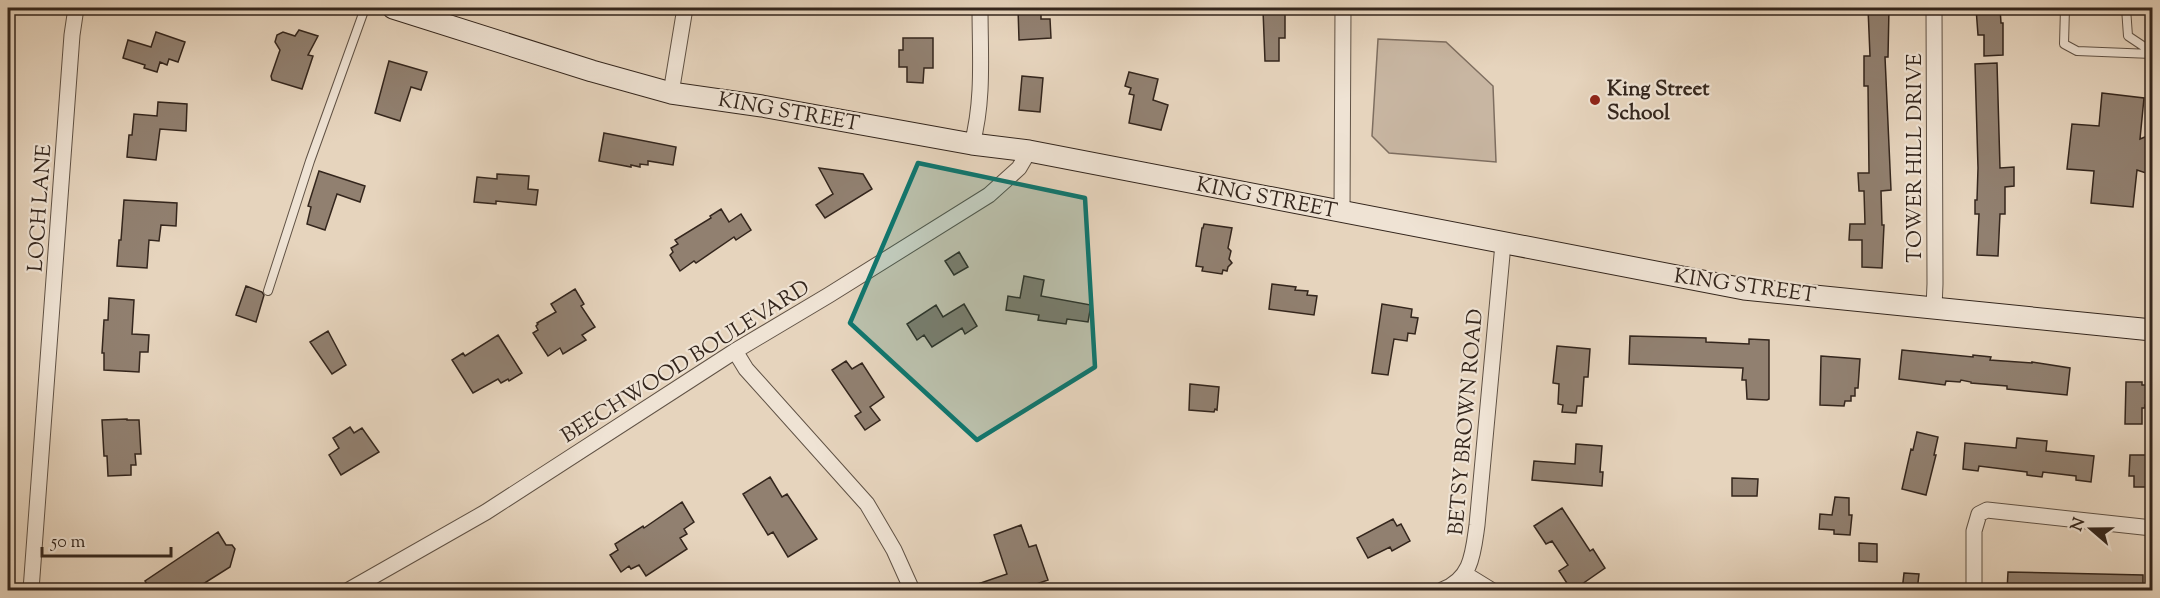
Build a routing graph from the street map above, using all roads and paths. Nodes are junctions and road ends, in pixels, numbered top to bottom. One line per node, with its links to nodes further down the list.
1 (76, 8): 22 (street, LOCH LANE)
2 (365, 8): 16 (lane)
3 (393, 8): 11 (main road, KING STREET)
4 (685, 8): 11 (street)
5 (980, 8): 12 (street)
6 (1343, 8): 14 (street)
7 (1934, 8): 17 (street, TOWER HILL DRIVE)
8 (2065, 8): 10 (lane)
9 (2126, 8): 10 (lane)
10 (2152, 53)
11 (671, 93): 12 (main road, KING STREET)
12 (972, 144): 13 (main road, KING STREET)
13 (1029, 151): 14 (main road, KING STREET); 19 (street, BEECHWOOD BOULEVARD)
14 (1342, 212): 15 (main road, KING STREET)
15 (1503, 244): 17 (main road, KING STREET); 21 (street, BETSY BROWN ROAD)
16 (268, 291)
17 (1934, 308): 18 (main road, KING STREET)
18 (2152, 330)
19 (735, 351): 23 (street, BEECHWOOD BOULEVARD); 24 (street)
20 (2152, 528): 27 (street)
21 (1465, 574): 25 (street); 26 (street)
22 (31, 591)
23 (349, 591)
24 (912, 591)
25 (1442, 591)
26 (1491, 591)
27 (1974, 591)

